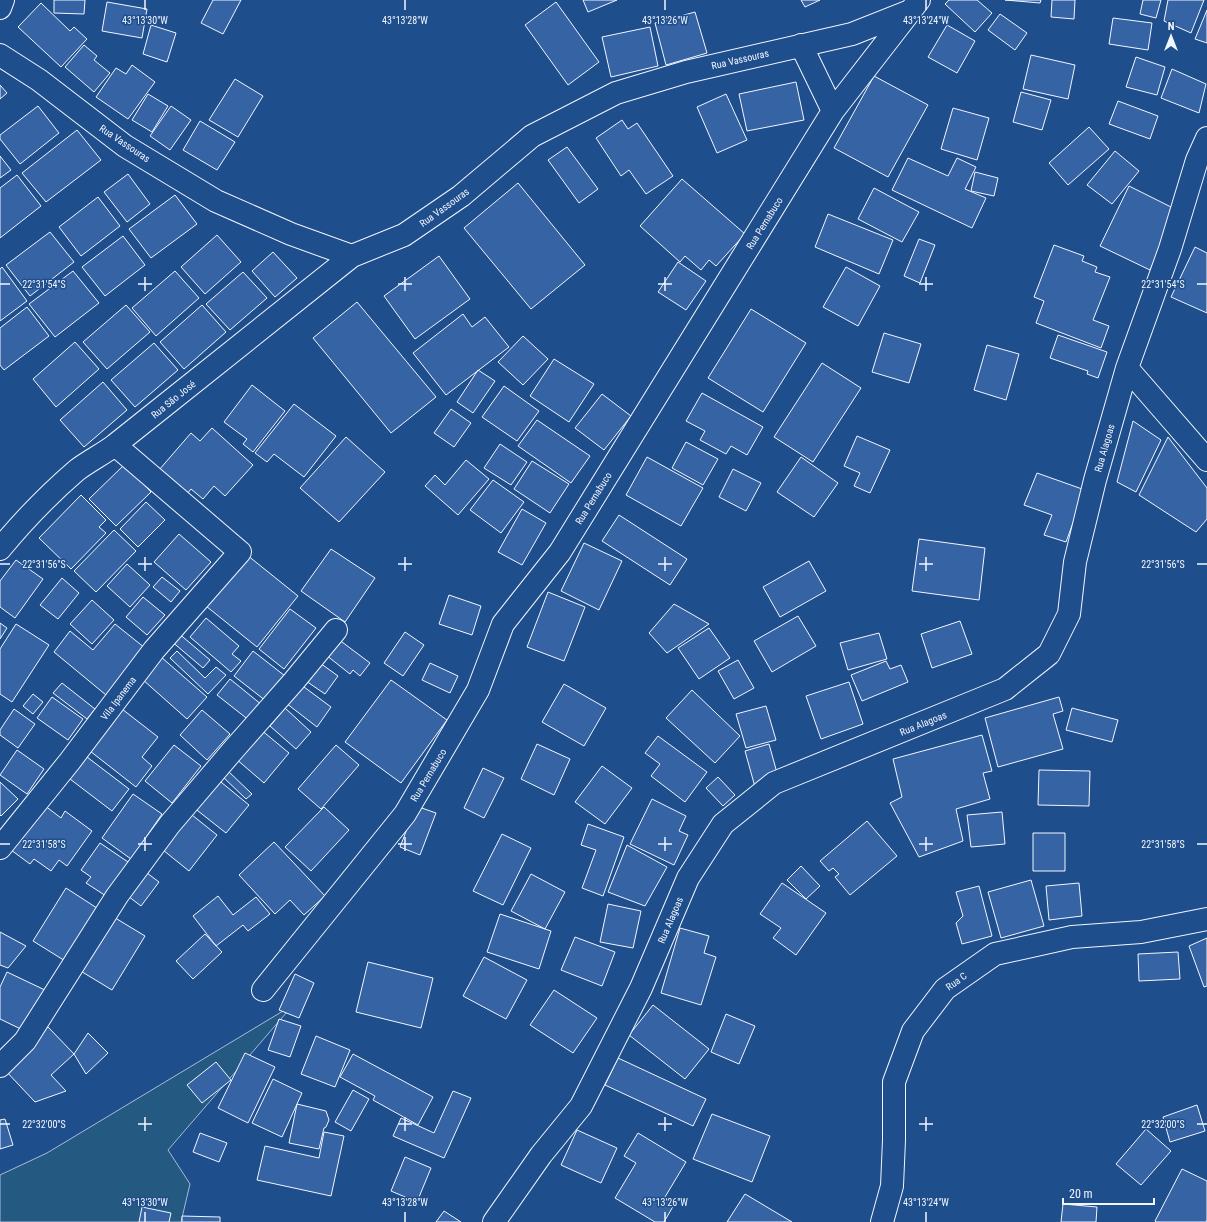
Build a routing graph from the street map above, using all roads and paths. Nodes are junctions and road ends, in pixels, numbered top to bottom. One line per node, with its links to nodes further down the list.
1 (3, 0): 3 (street)
2 (914, 6): 4 (street, Rua Vassouras); 6 (street, Rua Pernabuco)
3 (0, 8)
4 (801, 45): 6 (street); 8 (street, Rua Vassouras)
5 (0, 55): 8 (street, Rua Vassouras)
6 (832, 111): 16 (street, Rua Pernabuco)
7 (1207, 138): 9 (street, Rua Alagoas)
8 (352, 256): 10 (street, Rua São José)
9 (1127, 368): 11 (street); 18 (street, Rua Alagoas)
10 (115, 445): 12 (street, Rua São José); 14 (street, Vila Ipanema)
11 (1207, 460)
12 (0, 549)
13 (336, 630): 17 (street)
14 (0, 848)
15 (1207, 919): 19 (street, Rua C)
16 (263, 990)
17 (0, 1066)
18 (494, 1222)
19 (882, 1222)

